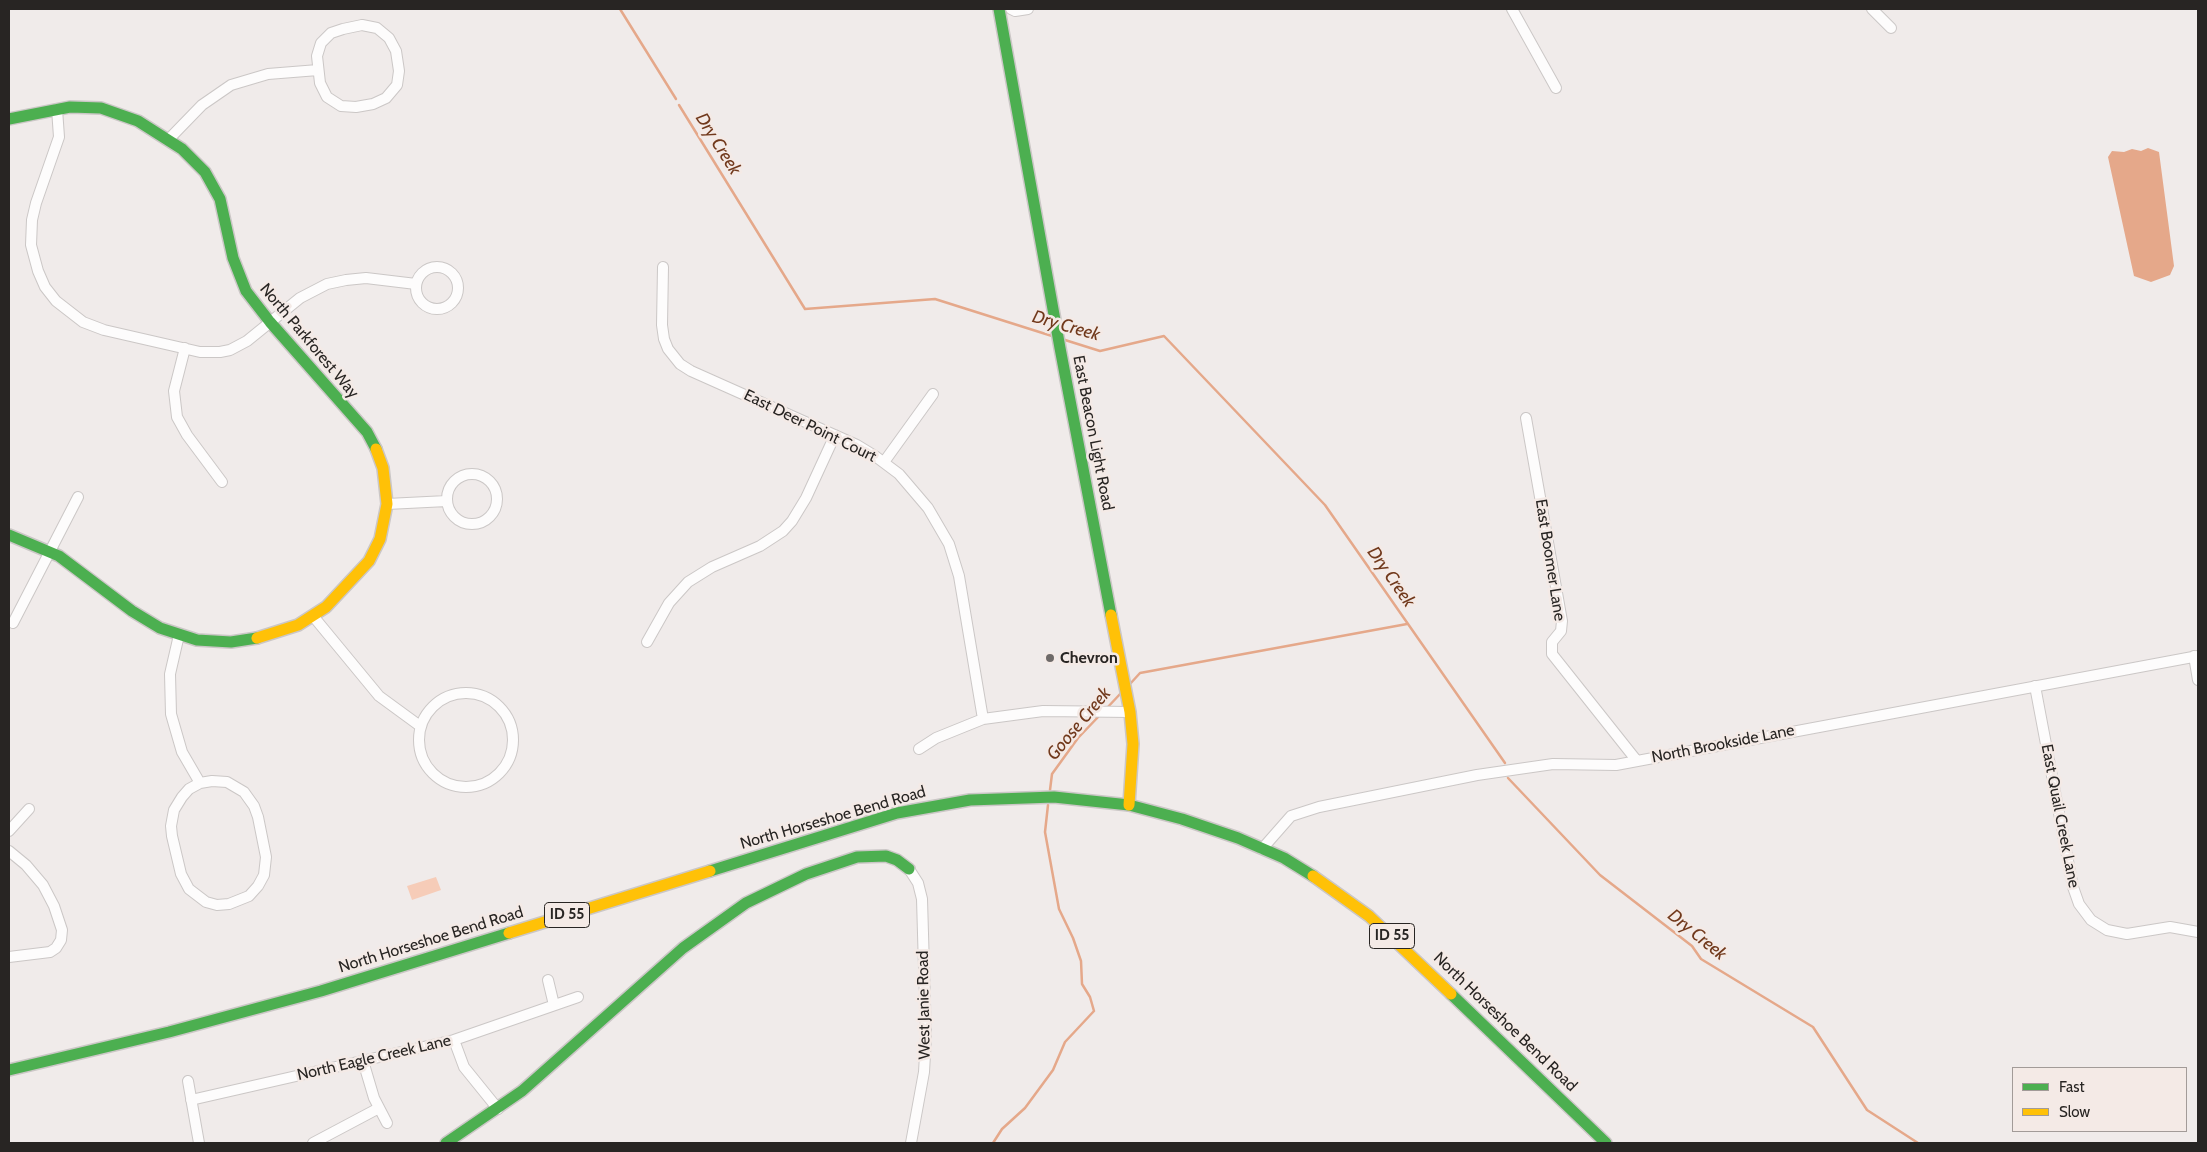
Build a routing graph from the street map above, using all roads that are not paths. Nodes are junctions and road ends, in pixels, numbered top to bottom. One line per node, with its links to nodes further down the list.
1 (1003, 9): 2 (street); 32 (main road, East Beacon Light Road)
2 (1028, 9)
3 (1512, 9): 7 (street)
4 (1872, 9): 5 (street)
5 (1891, 28)
6 (318, 70): 6 (street); 10 (street)
7 (1556, 88)
8 (57, 109): 9 (main road, North Parkforest Way); 10 (main road, North Parkforest Way); 14 (street)
9 (9, 119)
10 (168, 140): 13 (main road, North Parkforest Way)
11 (663, 267): 17 (street, East Deer Point Court)
12 (416, 284): 12 (street); 13 (street)
13 (270, 322): 14 (street); 22 (main road, North Parkforest Way)
14 (184, 348): 19 (street)
15 (933, 394): 18 (street)
16 (1526, 418): 36 (street, East Boomer Lane)
17 (835, 435): 18 (street, East Deer Point Court); 28 (street)
18 (884, 462): 33 (street, East Deer Point Court)
19 (222, 482)
20 (78, 497): 24 (street)
21 (447, 501): 21 (street); 22 (street)
22 (387, 504): 25 (main road, North Parkforest Way)
23 (9, 535): 24 (main road, North Parkforest Way)
24 (50, 551): 26 (street); 27 (main road, North Parkforest Way)
25 (313, 616): 27 (main road, North Parkforest Way); 34 (street)
26 (13, 623)
27 (179, 635): 37 (street)
28 (647, 642)
29 (2196, 656): 30 (street); 31 (street, North Brookside Lane)
30 (2198, 680)
31 (2035, 686): 36 (street, North Brookside Lane); 44 (street, East Quail Creek Lane)
32 (1130, 712): 33 (street); 38 (main road, East Beacon Light Road)
33 (983, 719): 35 (street)
34 (420, 726): 34 (street)
35 (919, 749)
36 (1637, 761): 41 (street, North Brookside Lane)
37 (200, 783): 37 (street)
38 (1129, 805): 41 (main road, North Horseshoe Bend Road / ID 55); 51 (main road, North Horseshoe Bend Road / ID 55)
39 (29, 809): 40 (street)
40 (9, 831)
41 (1262, 848): 61 (main road, North Horseshoe Bend Road / ID 55)
42 (9, 851): 45 (street)
43 (909, 869): 55 (main road); 60 (street, West Janie Road)
44 (2198, 932)
45 (9, 957)
46 (548, 980): 48 (street)
47 (578, 997): 48 (street, North Eagle Creek Lane)
48 (554, 1005): 49 (street, North Eagle Creek Lane)
49 (454, 1040): 50 (street, North Eagle Creek Lane); 55 (street)
50 (363, 1061): 53 (street, North Eagle Creek Lane); 54 (street)
51 (9, 1070)
52 (188, 1081): 53 (street)
53 (191, 1100): 57 (street)
54 (379, 1108): 56 (street); 58 (street)
55 (498, 1109): 59 (main road)
56 (387, 1122)
57 (199, 1143)
58 (313, 1143)
59 (446, 1143)
60 (911, 1143)
61 (1606, 1143)

